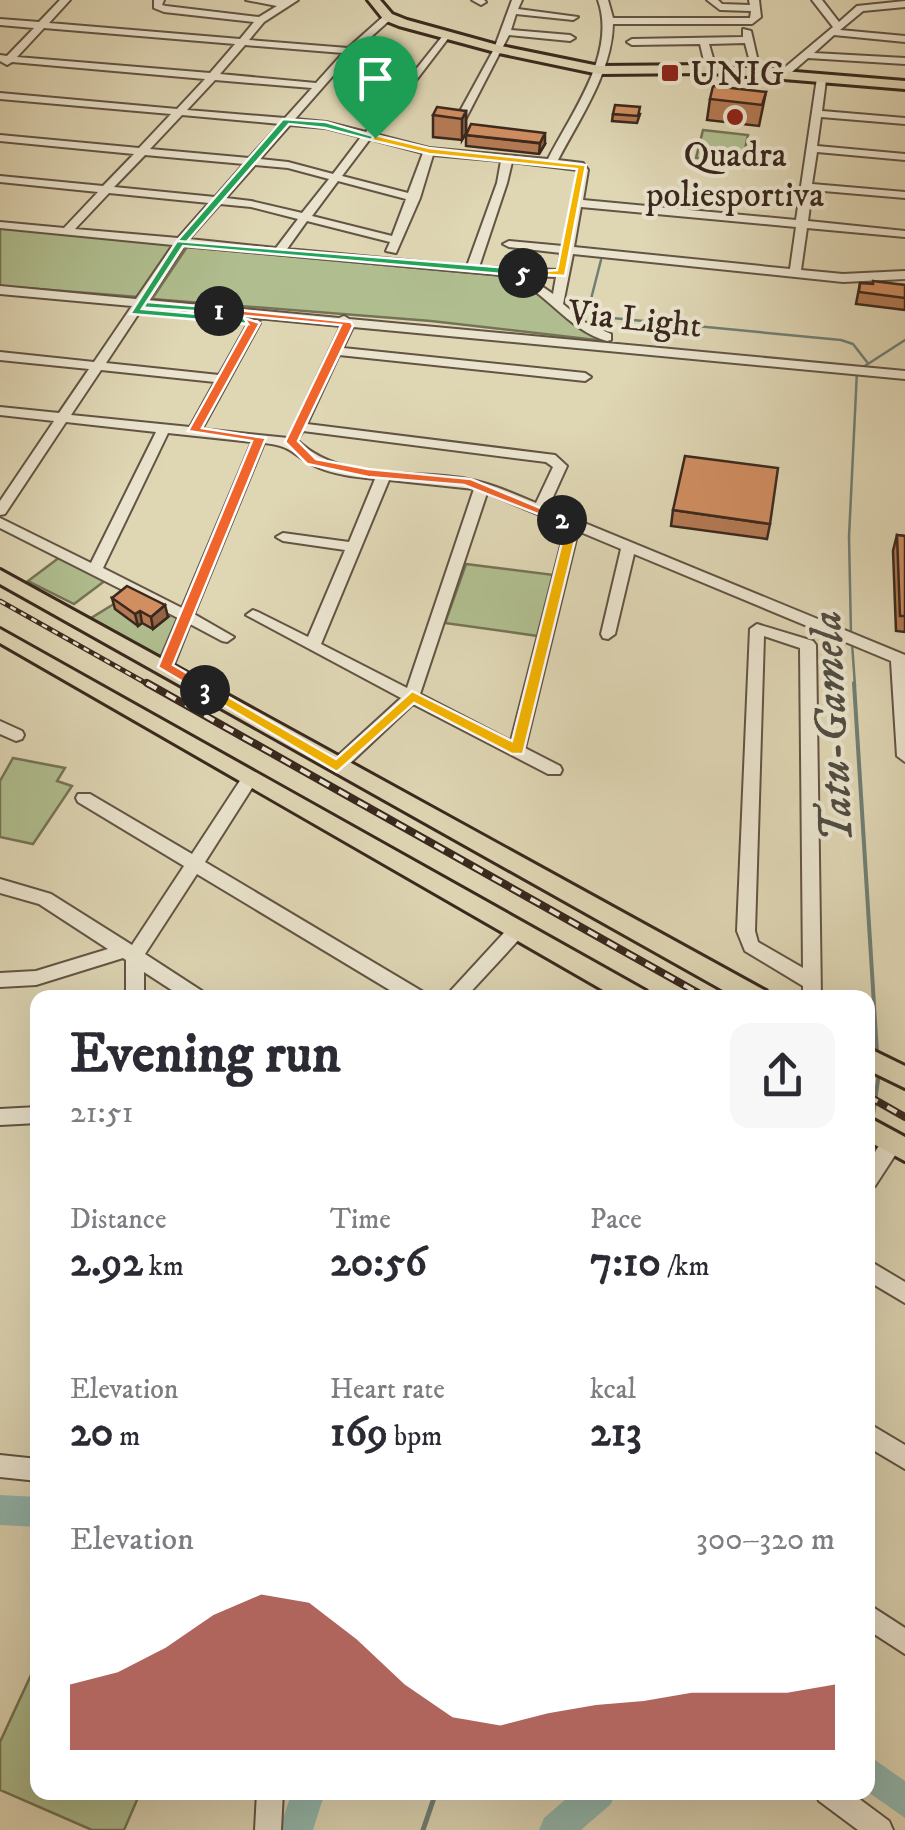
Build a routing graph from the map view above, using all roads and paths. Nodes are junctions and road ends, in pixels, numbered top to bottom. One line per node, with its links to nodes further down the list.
1 (64, 0): 22 (street)
2 (146, 0): 10 (street)
3 (251, 0): 9 (street)
4 (374, 0): 15 (main road)
5 (516, 0): 13 (street)
6 (602, 0): 21 (street)
7 (712, 0): 11 (street)
8 (817, 0): 23 (street)
9 (289, 2): 18 (street)
10 (160, 3): 18 (street)
11 (755, 4): 19 (street)
12 (905, 4): 14 (street)
13 (512, 12): 16 (street); 24 (street)
14 (854, 13): 17 (street); 23 (street)
15 (388, 17): 25 (main road); 34 (street)
16 (573, 17)
17 (905, 17)
18 (261, 20): 31 (street)
19 (748, 21): 21 (street); 28 (street)
20 (0, 22): 22 (street)
21 (614, 22): 32 (street); 41 (street)
22 (41, 26): 31 (street); 36 (street)
23 (835, 30): 27 (street); 35 (street)
24 (505, 32): 26 (street); 33 (street)
25 (445, 36): 33 (main road); 57 (street)
26 (570, 38)
27 (905, 38)
28 (749, 40): 30 (street); 43 (street)
29 (676, 41): 30 (street); 32 (street); 38 (street)
30 (704, 41): 39 (street)
31 (245, 42): 34 (street); 44 (street)
32 (632, 42): 42 (street)
33 (499, 49): 41 (main road); 55 (street)
34 (350, 51): 48 (street)
35 (803, 55): 37 (street); 45 (street)
36 (5, 58): 40 (street); 44 (street)
37 (905, 61)
38 (682, 69): 39 (main road); 42 (main road)
39 (712, 69): 43 (main road)
40 (0, 70)
41 (599, 70): 42 (main road); 65 (street)
42 (638, 70)
43 (758, 73): 45 (main road)
44 (214, 76): 48 (street); 50 (street)
45 (782, 76): 46 (main road)
46 (821, 80): 47 (main road); 51 (street)
47 (905, 84)
48 (319, 86): 52 (street)
49 (0, 96): 50 (street)
50 (180, 112): 52 (street); 60 (street)
51 (817, 114): 53 (street); 59 (street)
52 (286, 121): 57 (street); 64 (street)
53 (905, 121)
54 (439, 122): 55 (street)
55 (458, 124): 56 (street)
56 (477, 127)
57 (365, 136): 61 (street); 66 (street)
58 (0, 138): 60 (street)
59 (813, 149): 62 (street); 68 (street)
60 (144, 151): 64 (street); 69 (street)
61 (429, 151): 63 (street); 71 (street)
62 (905, 157)
63 (507, 158): 65 (street); 85 (street)
64 (250, 161): 66 (street); 72 (street)
65 (552, 162): 73 (street)
66 (334, 175): 71 (street); 74 (street)
67 (0, 179): 69 (street)
68 (809, 187): 70 (street); 76 (street)
69 (108, 190): 72 (street); 77 (street)
70 (905, 195)
71 (414, 198): 79 (street)
72 (217, 200): 74 (street); 80 (street)
73 (577, 203): 76 (street); 82 (street)
74 (304, 218): 79 (street); 83 (street)
75 (0, 225): 77 (street)
76 (804, 225): 78 (street); 87 (street)
77 (66, 232): 80 (street)
78 (905, 234)
79 (396, 240): 84 (street)
80 (180, 243): 83 (street); 93 (street)
81 (509, 244): 82 (street)
82 (567, 250): 87 (street); 88 (street)
83 (278, 252): 84 (street)
84 (388, 262): 85 (street)
85 (472, 269): 86 (street)
86 (499, 272): 88 (street); 92 (street, Via Light)
87 (794, 273): 89 (street)
88 (561, 274): 92 (street)
89 (905, 275)
90 (0, 290): 93 (street, Via Light)
91 (0, 299): 93 (street)
92 (557, 305): 99 (street, Via Light)
93 (137, 308): 94 (street, Via Light); 95 (street); 100 (street)
94 (344, 320): 97 (street); 99 (street, Via Light)
95 (254, 323): 96 (street); 105 (street)
96 (317, 329)
97 (336, 350): 104 (street); 108 (street)
98 (0, 356): 100 (street)
99 (849, 365): 102 (street, Via Light)
100 (100, 366): 105 (street); 107 (street)
101 (905, 366): 102 (street, Via Light)
102 (875, 368): 103 (street, Via Light)
103 (905, 375)
104 (585, 376)
105 (222, 379): 110 (street)
106 (0, 411): 107 (street)
107 (66, 418): 109 (street); 116 (street)
108 (300, 427): 112 (street); 115 (street)
109 (164, 428): 110 (street); 122 (street)
110 (194, 431): 111 (street)
111 (260, 438): 112 (street); 124 (street)
112 (291, 442): 113 (street)
113 (384, 475): 114 (street); 120 (street)
114 (482, 486): 115 (street); 132 (street)
115 (540, 510): 118 (street)
116 (0, 511)
117 (0, 522): 122 (street)
118 (572, 524): 121 (street); 135 (street)
119 (283, 537): 120 (street)
120 (354, 546): 129 (street)
121 (629, 547): 127 (street); 131 (street)
122 (96, 568): 124 (street)
123 (0, 576): 130 (main road)
124 (188, 614): 128 (street); 130 (street)
125 (253, 614): 129 (street)
126 (0, 634): 139 (main road)
127 (608, 634)
128 (227, 637)
129 (313, 644): 132 (street)
130 (165, 667): 137 (main road)
131 (901, 676): 136 (street)
132 (412, 696): 135 (street); 137 (street)
133 (0, 727): 134 (street)
134 (16, 735)
135 (517, 750): 138 (street)
136 (905, 756)
137 (337, 766): 151 (main road)
138 (554, 770)
139 (251, 777): 141 (street); 143 (main road)
140 (84, 798): 141 (street)
141 (192, 866): 144 (street); 148 (street)
142 (0, 886): 144 (street)
143 (518, 930): 149 (street); 150 (main road)
144 (131, 953): 145 (street); 146 (street); 147 (street)
145 (0, 980)
146 (134, 990)
147 (187, 990)
148 (406, 990)
149 (461, 990)
150 (624, 990)
151 (743, 990)
152 (812, 990): 152 (street)
153 (875, 1062): 154 (main road)
154 (901, 1076)
155 (30, 1115): 156 (street)
156 (0, 1117)
157 (889, 1140): 158 (street)
158 (875, 1167)
159 (875, 1274): 160 (street)
160 (905, 1293)
161 (875, 1439): 162 (street)
162 (905, 1458)
163 (0, 1466): 164 (street)
164 (30, 1469)
165 (875, 1621): 166 (street)
166 (905, 1642)
167 (270, 1800): 170 (street)
168 (836, 1800): 169 (street)
169 (854, 1819): 171 (street)
170 (268, 1830)
171 (880, 1830)

